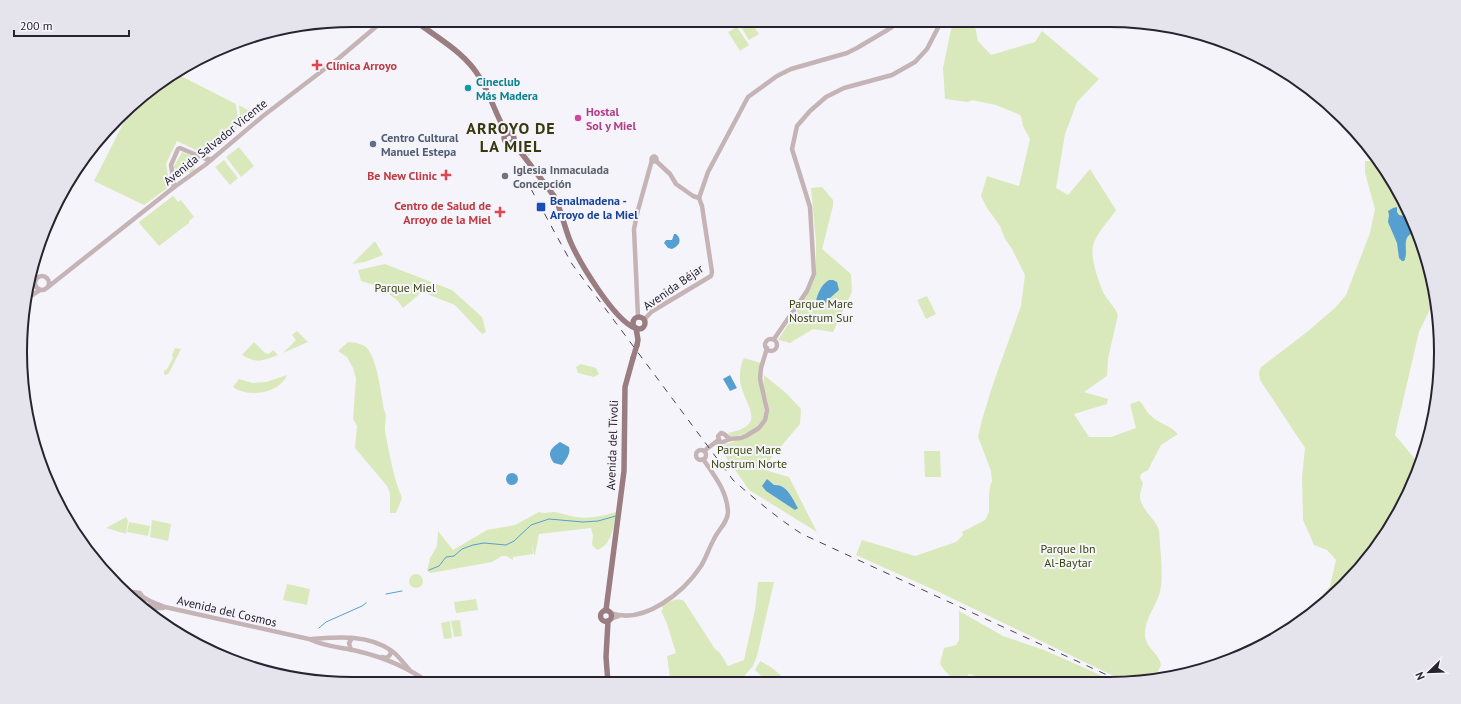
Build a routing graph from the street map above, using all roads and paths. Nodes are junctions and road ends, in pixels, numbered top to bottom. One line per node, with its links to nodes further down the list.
1 (376, 27): 5 (street, Avenida Salvador Vicente)
2 (424, 27): 15 (main road)
3 (892, 27): 7 (street)
4 (938, 27): 17 (street)
5 (212, 159): 6 (street, Avenida Salvador Vicente); 6 (street)
6 (173, 188): 9 (street, Avenida Salvador Vicente)
7 (699, 198): 14 (street, Avenida Béjar); 14 (street)
8 (48, 279): 9 (street); 10 (street); 11 (street)
9 (58, 279): 11 (street, Avenida Salvador Vicente)
10 (35, 284): 12 (street)
11 (48, 286): 12 (street)
12 (40, 290): 13 (street)
13 (32, 294)
14 (639, 319): 15 (main road); 16 (main road, Avenida del Tívoli); 16 (main road)
15 (623, 320): 16 (main road)
16 (637, 328): 30 (main road, Avenida del Tívoli, bridge)
17 (774, 339): 18 (street); 18 (street)
18 (767, 348): 19 (street)
19 (728, 438): 20 (street); 20 (street)
20 (718, 441): 21 (street)
21 (704, 451): 22 (street); 22 (street)
22 (703, 459): 30 (street)
23 (135, 593): 24 (street, Avenida del Cosmos)
24 (143, 597): 25 (street); 27 (street, Avenida del Cosmos)
25 (144, 601)
26 (150, 606): 27 (street)
27 (165, 607): 29 (street, Avenida del Cosmos)
28 (152, 608): 29 (street)
29 (173, 609): 32 (street, Avenida del Cosmos)
30 (608, 616): 37 (main road, Avenida del Tívoli)
31 (352, 638): 32 (street, Avenida del Cosmos); 33 (street); 34 (street, Avenida del Cosmos)
32 (309, 639): 33 (street, Avenida del Cosmos)
33 (351, 649): 34 (street); 35 (street, Avenida del Cosmos)
34 (390, 650): 35 (street, Avenida del Cosmos)
35 (412, 672): 36 (street, Avenida del Cosmos)
36 (420, 677)
37 (608, 677)

